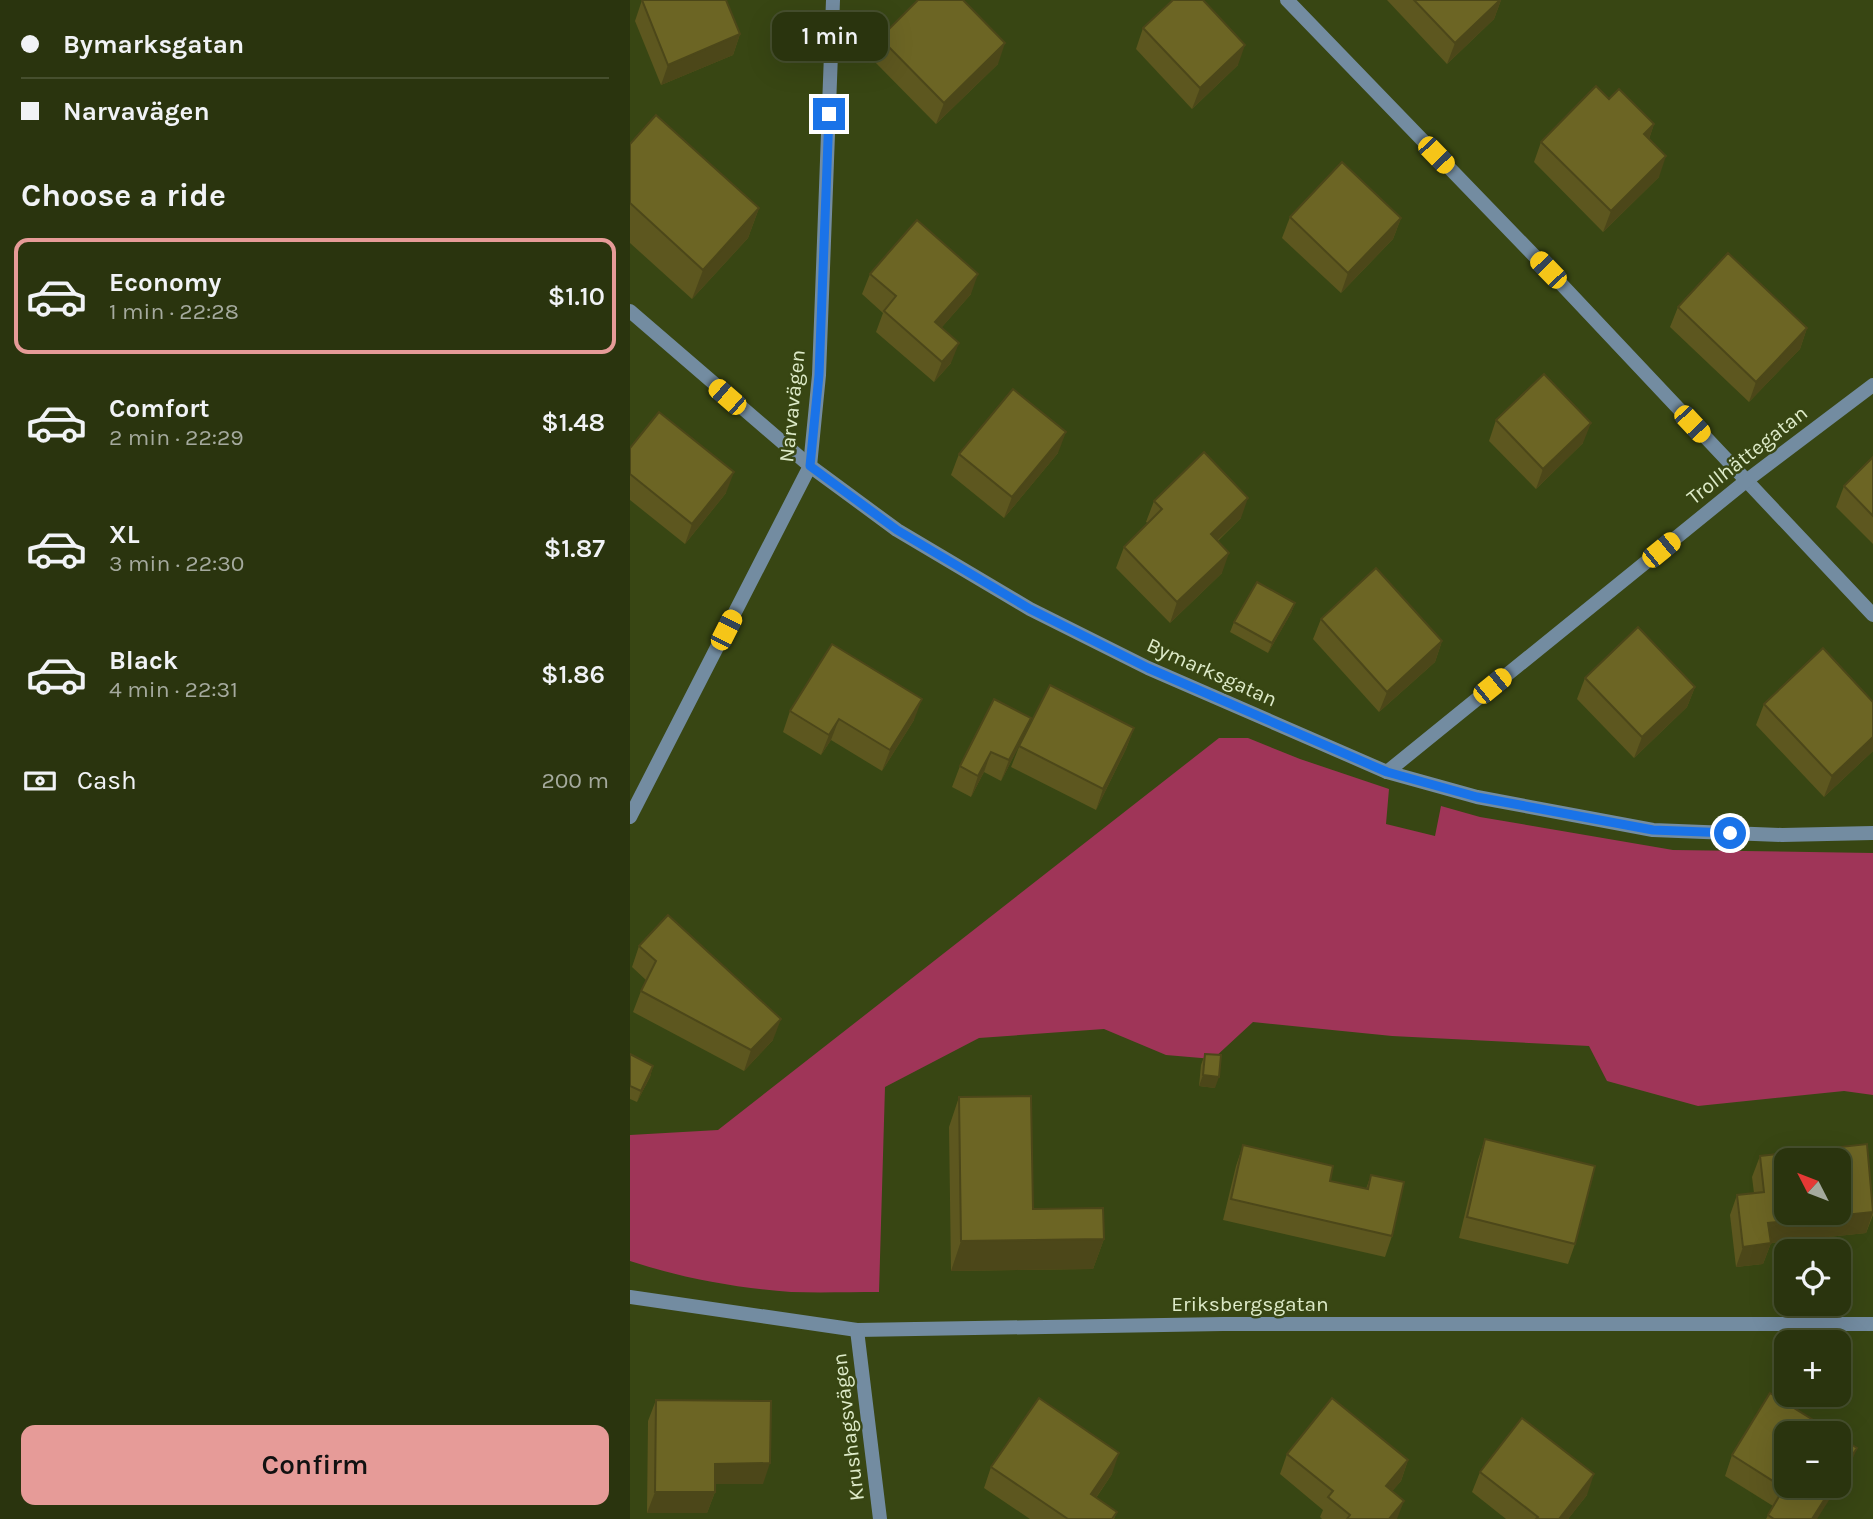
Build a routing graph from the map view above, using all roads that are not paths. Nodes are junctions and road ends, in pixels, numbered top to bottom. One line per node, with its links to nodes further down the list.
1 (833, 0): 5 (street, Narvavägen)
2 (1287, 0): 6 (street)
3 (630, 311): 5 (street, Bymarksgatan)
4 (1873, 385): 6 (street, Trollhättegatan)
5 (810, 466): 8 (street, Bymarksgatan); 9 (street, Narvavägen)
6 (1746, 481): 7 (street); 8 (street, Trollhättegatan)
7 (1873, 615)
8 (1387, 772): 10 (street, Bymarksgatan)
9 (630, 817)
10 (1873, 833)
11 (630, 1297): 13 (street, Eriksbergsgatan)
12 (1873, 1324): 13 (street, Eriksbergsgatan)
13 (857, 1330): 14 (street, Krushagsvägen)
14 (880, 1519)

